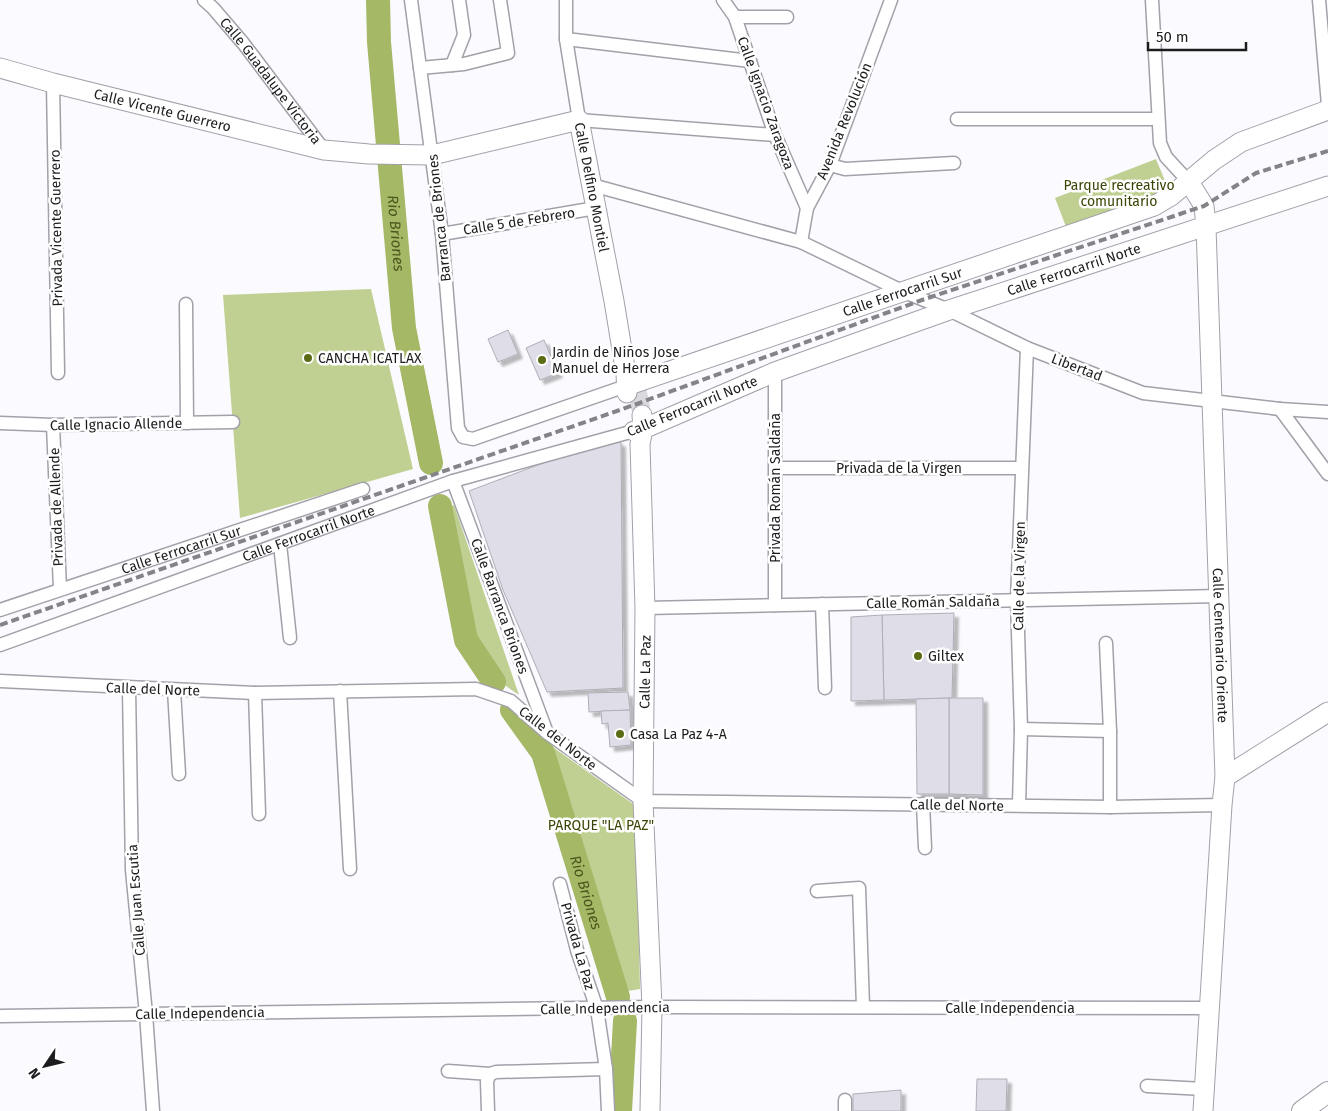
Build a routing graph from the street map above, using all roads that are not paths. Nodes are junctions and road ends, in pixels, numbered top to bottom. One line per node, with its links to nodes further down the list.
1 (204, 0): 24 (street, Calle Guadalupe Victoria)
2 (411, 0): 16 (street, Barranca de Briones)
3 (459, 0): 14 (street)
4 (500, 0): 14 (street)
5 (566, 0): 12 (street, Calle Delfino Montiel)
6 (723, 0): 10 (street, Calle Ignacio Zaragoza)
7 (891, 0): 27 (street, Avenida Revolución)
8 (1152, 0): 21 (street)
9 (1319, 0): 18 (street)
10 (736, 17): 11 (street); 13 (street, Calle Ignacio Zaragoza)
11 (787, 17)
12 (566, 39): 13 (street); 22 (street, Calle Delfino Montiel)
13 (750, 61): 23 (street, Calle Ignacio Zaragoza)
14 (452, 65): 16 (street)
15 (0, 68): 17 (main road, Calle Vicente Guerrero)
16 (420, 68): 25 (street, Barranca de Briones)
17 (53, 83): 24 (main road, Calle Vicente Guerrero); 41 (street, Privada Vicente Guerrero)
18 (1328, 105)
19 (1328, 110): 28 (main road, Calle Ferrocarril Sur)
20 (957, 119): 21 (street)
21 (1158, 119): 28 (street)
22 (578, 120): 23 (street); 25 (main road, Calle Guadalupe Victoria); 29 (main road, Calle Delfino Montiel)
23 (775, 136): 32 (street, Calle Ignacio Zaragoza)
24 (324, 150): 25 (main road, Calle Guadalupe Victoria)
25 (432, 155): 34 (street, Barranca de Briones)
26 (954, 163): 27 (street)
27 (830, 165): 32 (street, Avenida Revolución)
28 (1189, 182): 33 (main road, Calle Centenario Oriente); 36 (main road, Calle Ferrocarril Sur)
29 (592, 184): 31 (main road, Calle Delfino Montiel); 35 (street, Libertad)
30 (1328, 186): 33 (main road, Calle Ferrocarril Norte)
31 (596, 208): 34 (street, Calle 5 de Febrero); 42 (main road, Calle Delfino Montiel)
32 (807, 208): 35 (street, Avenida Revolución)
33 (1206, 227): 38 (main road, Calle Ferrocarril Norte); 43 (main road, Calle Centenario Oriente)
34 (442, 234): 51 (street, Barranca de Briones)
35 (800, 242): 36 (street, Libertad)
36 (904, 292): 38 (street, Libertad); 42 (main road, Calle Ferrocarril Sur)
37 (186, 304): 48 (street)
38 (949, 310): 39 (street, Libertad); 40 (main road, Calle Ferrocarril Norte)
39 (1027, 348): 43 (street, Libertad); 53 (street, Calle de la Virgen)
40 (775, 372): 50 (main road, Calle Ferrocarril Norte); 52 (street, Privada Román Saldaña)
41 (58, 373)
42 (630, 385): 51 (street, Calle Ferrocarril Sur)
43 (1213, 401): 44 (street, Libertad); 59 (main road, Calle Centenario Oriente)
44 (1280, 409): 45 (street, Libertad); 54 (street)
45 (1328, 412)
46 (233, 422): 48 (street, Calle Ignacio Allende)
47 (0, 423): 49 (street, Calle Ignacio Allende)
48 (187, 423): 49 (street, Calle Ignacio Allende)
49 (53, 425): 58 (street, Privada de Allende)
50 (638, 427): 55 (street, Calle Ferrocarril Norte); 63 (main road, Calle La Paz)
51 (463, 437)
52 (776, 468): 53 (street, Privada de la Virgen); 62 (street, Privada Román Saldaña)
53 (1021, 468): 60 (street, Calle de la Virgen)
54 (1328, 474)
55 (453, 481): 57 (street, Calle Ferrocarril Norte); 77 (street, Calle Barranca Briones)
56 (363, 490): 58 (street, Calle Ferrocarril Sur)
57 (280, 544): 65 (street); 67 (street, Calle Ferrocarril Norte)
58 (60, 589): 64 (street, Calle Ferrocarril Sur)
59 (1220, 596): 60 (street, Calle Román Saldaña); 79 (main road, Calle Centenario Oriente)
60 (1017, 600): 61 (street, Calle Román Saldaña); 75 (street, Calle de la Virgen)
61 (822, 604): 62 (street, Calle Román Saldaña); 70 (street)
62 (775, 605): 63 (street, Calle Román Saldaña)
63 (645, 608): 80 (main road, Calle La Paz)
64 (0, 610)
65 (290, 638)
66 (1106, 643): 76 (street)
67 (0, 645)
68 (0, 681): 69 (street, Calle del Norte)
69 (129, 688): 71 (street, Calle del Norte); 94 (street, Calle Juan Escutia)
70 (826, 688)
71 (174, 690): 73 (street, Calle del Norte); 78 (street)
72 (340, 691): 73 (street, Calle del Norte); 77 (street, Calle del Norte); 87 (street)
73 (255, 693): 85 (street)
74 (1328, 712): 79 (main road)
75 (1020, 729): 76 (street); 82 (street, Calle de la Virgen)
76 (1110, 731): 84 (street)
77 (546, 732): 80 (street, Calle del Norte)
78 (179, 774)
79 (1226, 777): 83 (main road, Calle Centenario Oriente)
80 (643, 801): 81 (street, Calle del Norte); 90 (main road, Calle La Paz)
81 (923, 804): 82 (street, Calle del Norte); 86 (street)
82 (1019, 805): 84 (street, Calle del Norte)
83 (1222, 805): 84 (street, Calle del Norte); 93 (main road, Calle Centenario Oriente)
84 (1110, 807)
85 (259, 814)
86 (925, 848)
87 (350, 869)
88 (560, 884): 92 (street, Privada La Paz)
89 (817, 891): 91 (street)
90 (652, 1007): 91 (street, Calle Independencia); 92 (street, Calle Independencia); 105 (main road, Calle La Paz)
91 (863, 1007): 93 (street, Calle Independencia)
92 (596, 1008): 94 (street, Calle Independencia); 96 (street)
93 (1209, 1008): 100 (main road, Calle Centenario Oriente)
94 (146, 1014): 95 (street, Calle Independencia); 102 (street, Calle Juan Escutia)
95 (0, 1016)
96 (606, 1069): 98 (street); 104 (street)
97 (448, 1071): 98 (street)
98 (490, 1074): 103 (street)
99 (1148, 1086): 100 (street)
100 (1204, 1089): 106 (main road, Calle Centenario Oriente)
101 (1328, 1092): 107 (main road)
102 (153, 1111)
103 (488, 1111)
104 (608, 1111)
105 (650, 1111)
106 (1203, 1111)
107 (1302, 1111)

